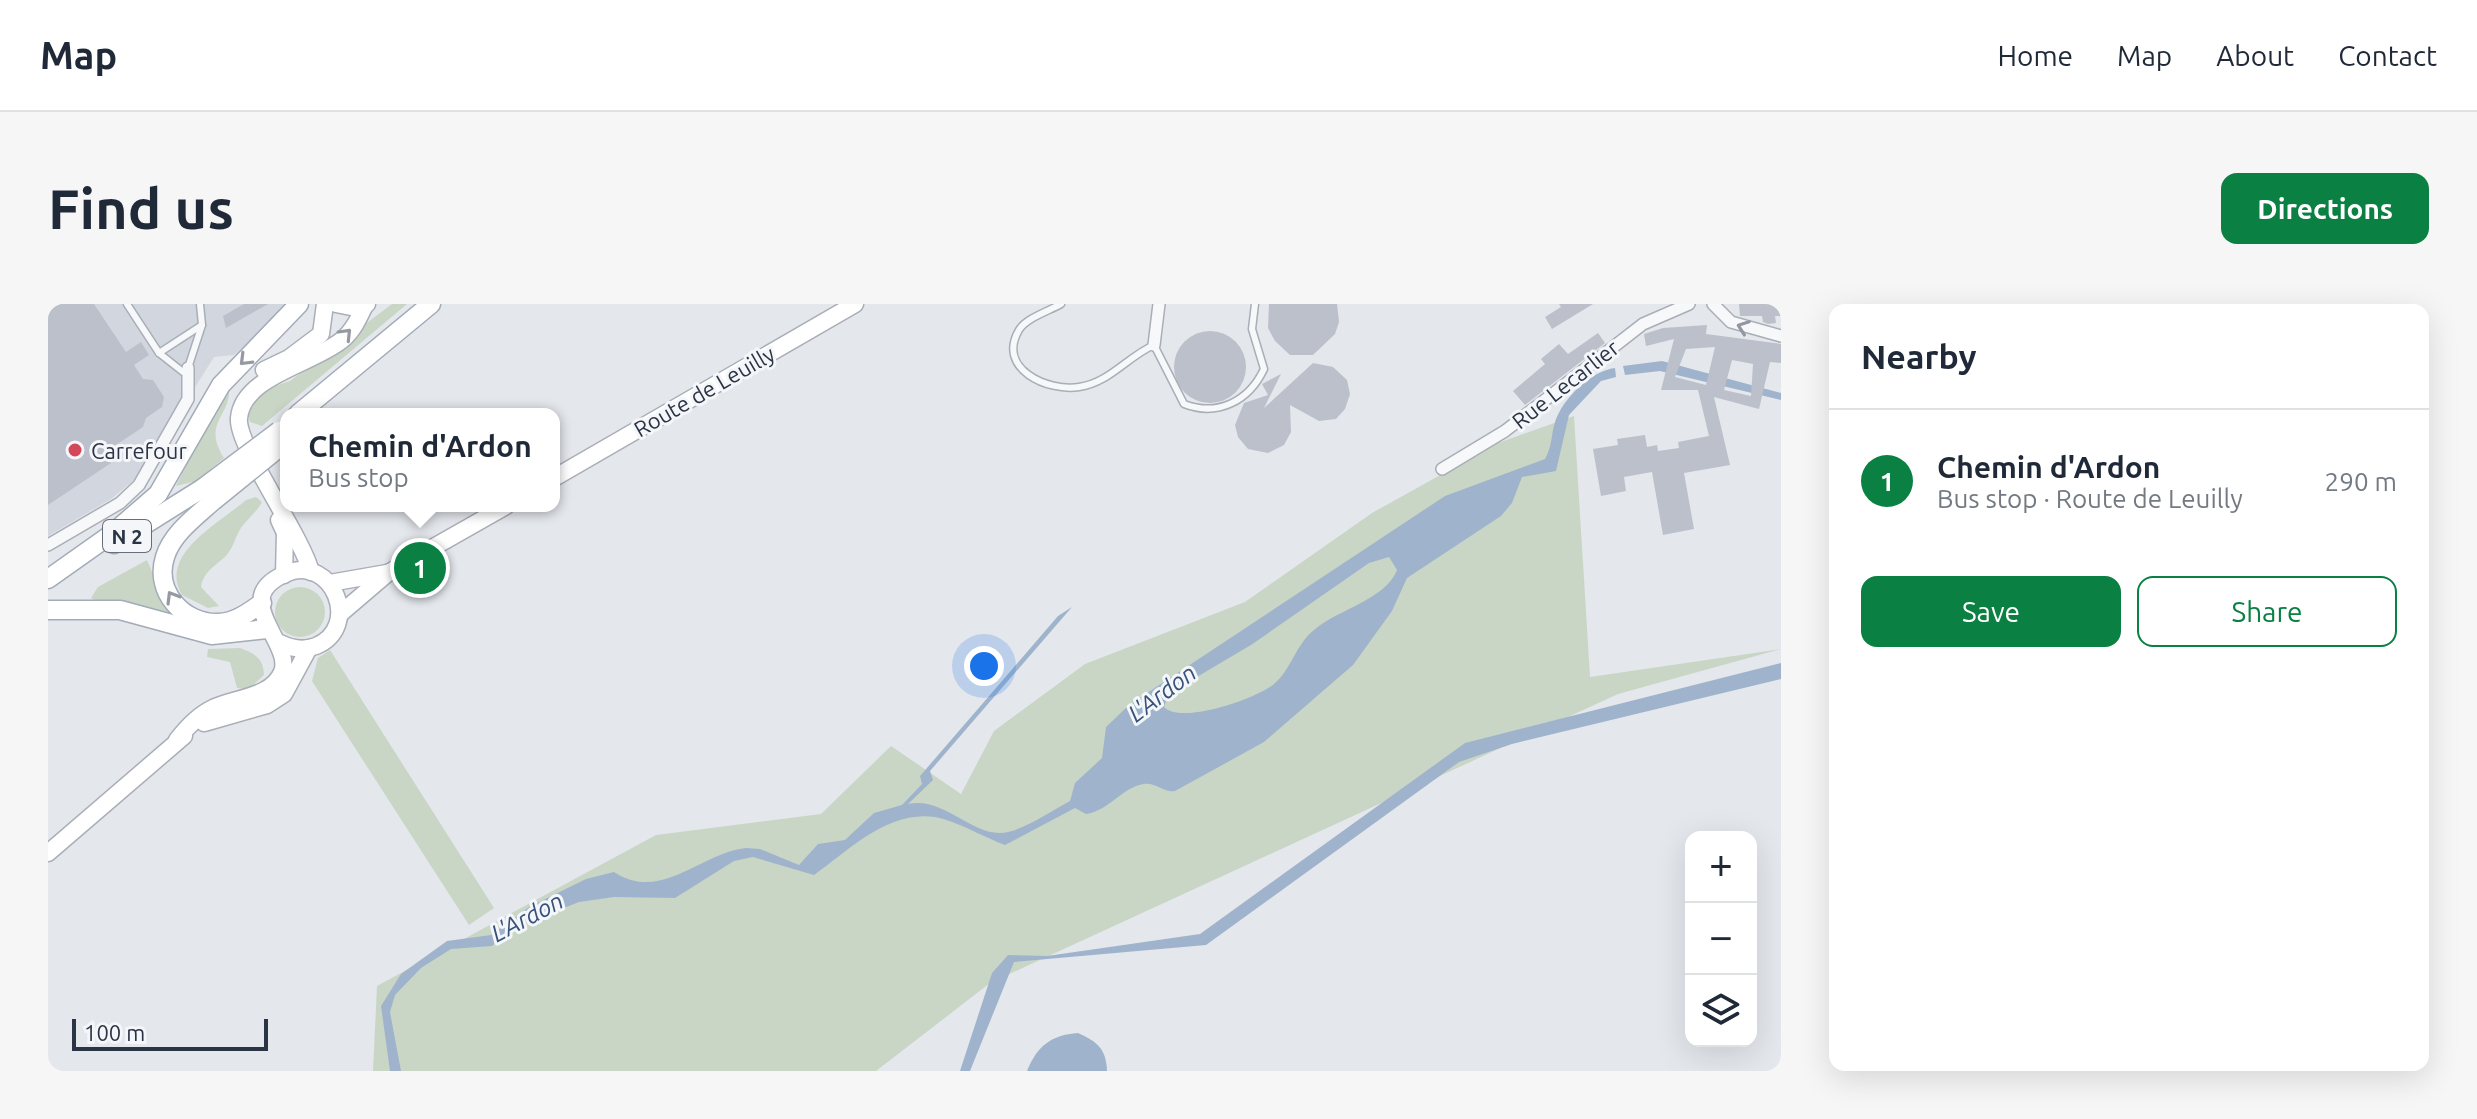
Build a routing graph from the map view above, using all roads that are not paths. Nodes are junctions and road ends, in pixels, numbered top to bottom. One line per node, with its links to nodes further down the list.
1 (127, 304): 17 (lane)
2 (200, 304): 14 (lane)
3 (299, 304): 31 (main road, one-way to 31)
4 (325, 304): 30 (main road)
5 (336, 304): 6 (main road)
6 (366, 304): 24 (main road, one-way to 6)
7 (431, 304): 19 (main road)
8 (855, 304): 22 (main road, Route de Leuilly)
9 (1061, 304): 16 (lane)
10 (1159, 304): 16 (street)
11 (1255, 304): 16 (lane)
12 (1689, 304): 21 (street, Rue Lecarlier)
13 (1713, 304): 15 (street, one-way to 13)
14 (202, 325): 17 (lane); 18 (lane)
15 (1781, 336)
16 (1154, 345)
17 (159, 353): 18 (lane)
18 (188, 368): 27 (street)
19 (307, 408)
20 (280, 435): 23 (main road, bridge)
21 (1442, 469)
22 (560, 475)
23 (208, 495): 31 (main road, N 2); 33 (main road, one-way to 23)
24 (280, 507)
25 (283, 512): 28 (main road, one-way to 25)
26 (495, 512): 29 (main road)
27 (48, 545)
28 (311, 572): 30 (main road); 32 (main road)
29 (388, 573): 32 (main road); 35 (main road)
30 (284, 575): 33 (main road)
31 (48, 579)
32 (330, 583): 35 (main road)
33 (262, 603): 36 (main road)
34 (48, 610): 36 (main road)
35 (340, 614): 38 (main road)
36 (267, 629): 37 (main road)
37 (280, 643): 38 (main road); 39 (main road)
38 (309, 648): 39 (main road)
39 (177, 740): 40 (main road)
40 (48, 853)

